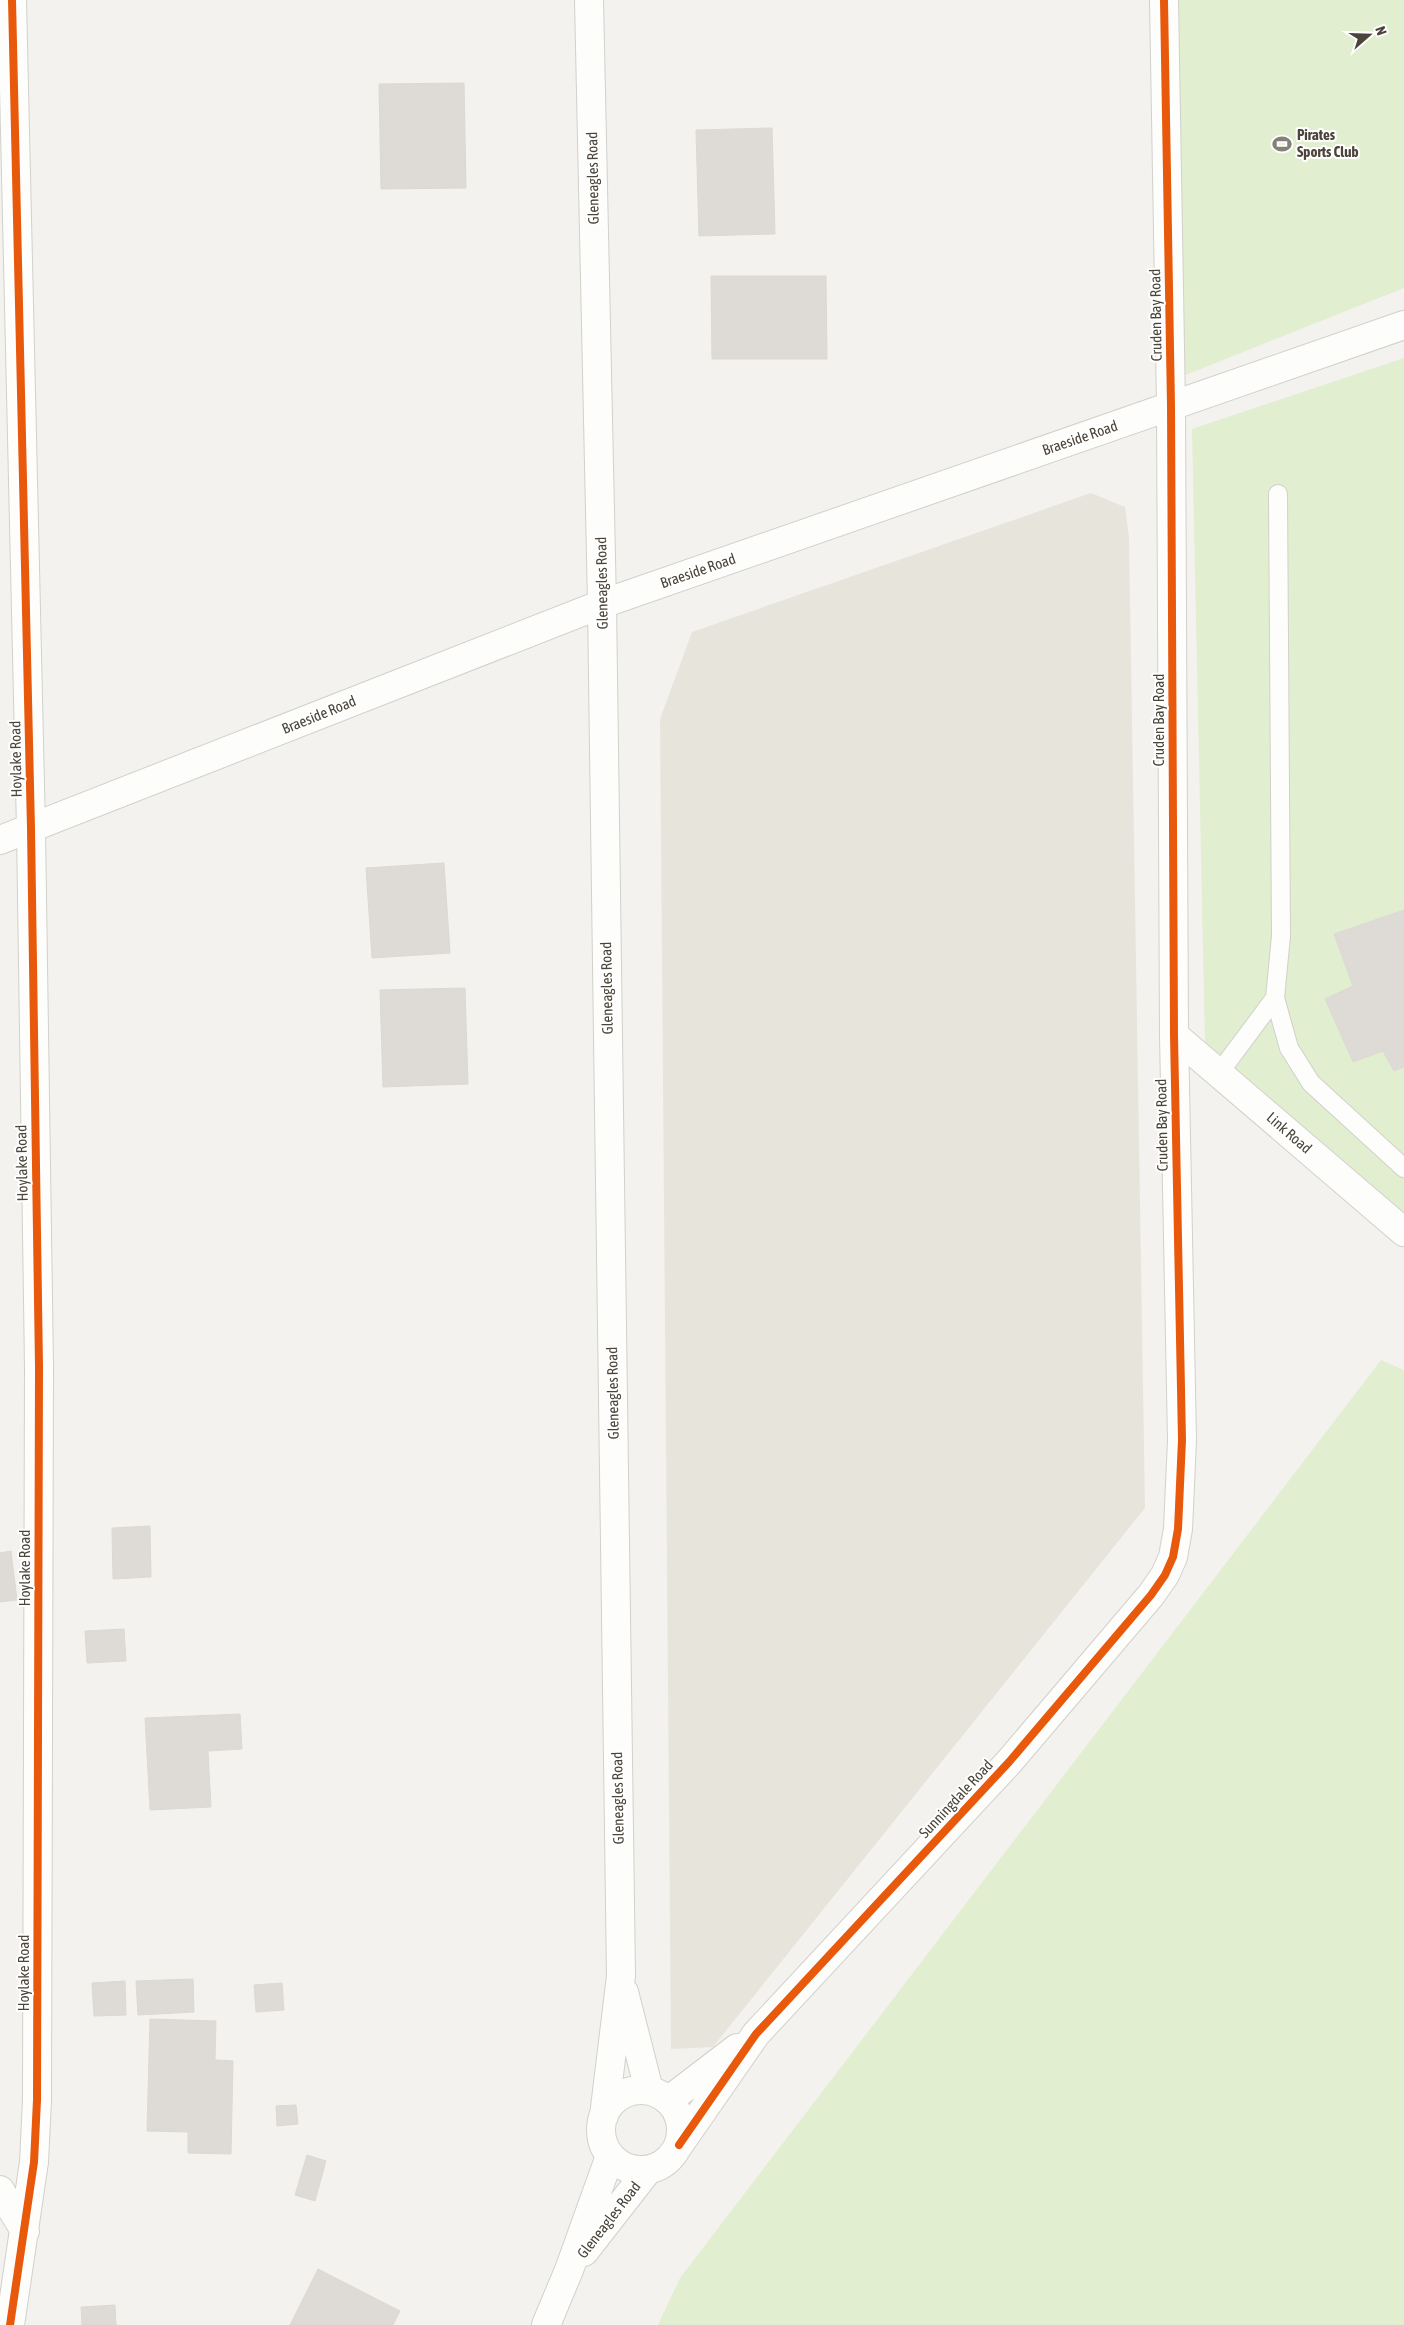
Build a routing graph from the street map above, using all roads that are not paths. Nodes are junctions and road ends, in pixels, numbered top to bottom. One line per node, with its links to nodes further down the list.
1 (12, 0): 8 (street, Hoylake Road)
2 (589, 0): 7 (street, Gleneagles Road)
3 (1164, 0): 5 (street, Cruden Bay Road)
4 (1404, 325): 5 (street, Braeside Road)
5 (1171, 406): 7 (street, Braeside Road); 11 (street, Cruden Bay Road)
6 (1278, 494): 10 (lane)
7 (602, 604): 8 (street, Braeside Road); 16 (street, Gleneagles Road)
8 (31, 829): 9 (street, Braeside Road); 24 (street, Hoylake Road)
9 (0, 840)
10 (1275, 998): 12 (lane); 13 (lane)
11 (1174, 1035): 12 (street, Link Road); 15 (street, Cruden Bay Road)
12 (1219, 1073): 14 (street, Link Road)
13 (1404, 1168)
14 (1404, 1232)
15 (1182, 1440): 17 (street, Sunningdale Road)
16 (621, 1976): 18 (street, Gleneagles Road); 19 (street, Gleneagles Road)
17 (756, 2034): 18 (street, Sunningdale Road); 20 (street, Sunningdale Road)
18 (659, 2095): 19 (street); 20 (street)
19 (604, 2116): 21 (street)
20 (679, 2145): 22 (street)
21 (610, 2156): 22 (street); 25 (street, Gleneagles Road)
22 (648, 2170): 25 (street, Gleneagles Road)
23 (0, 2190): 24 (street)
24 (25, 2231): 26 (street, Hoylake Road)
25 (570, 2270): 27 (street, Gleneagles Road)
26 (10, 2325)
27 (546, 2325)

